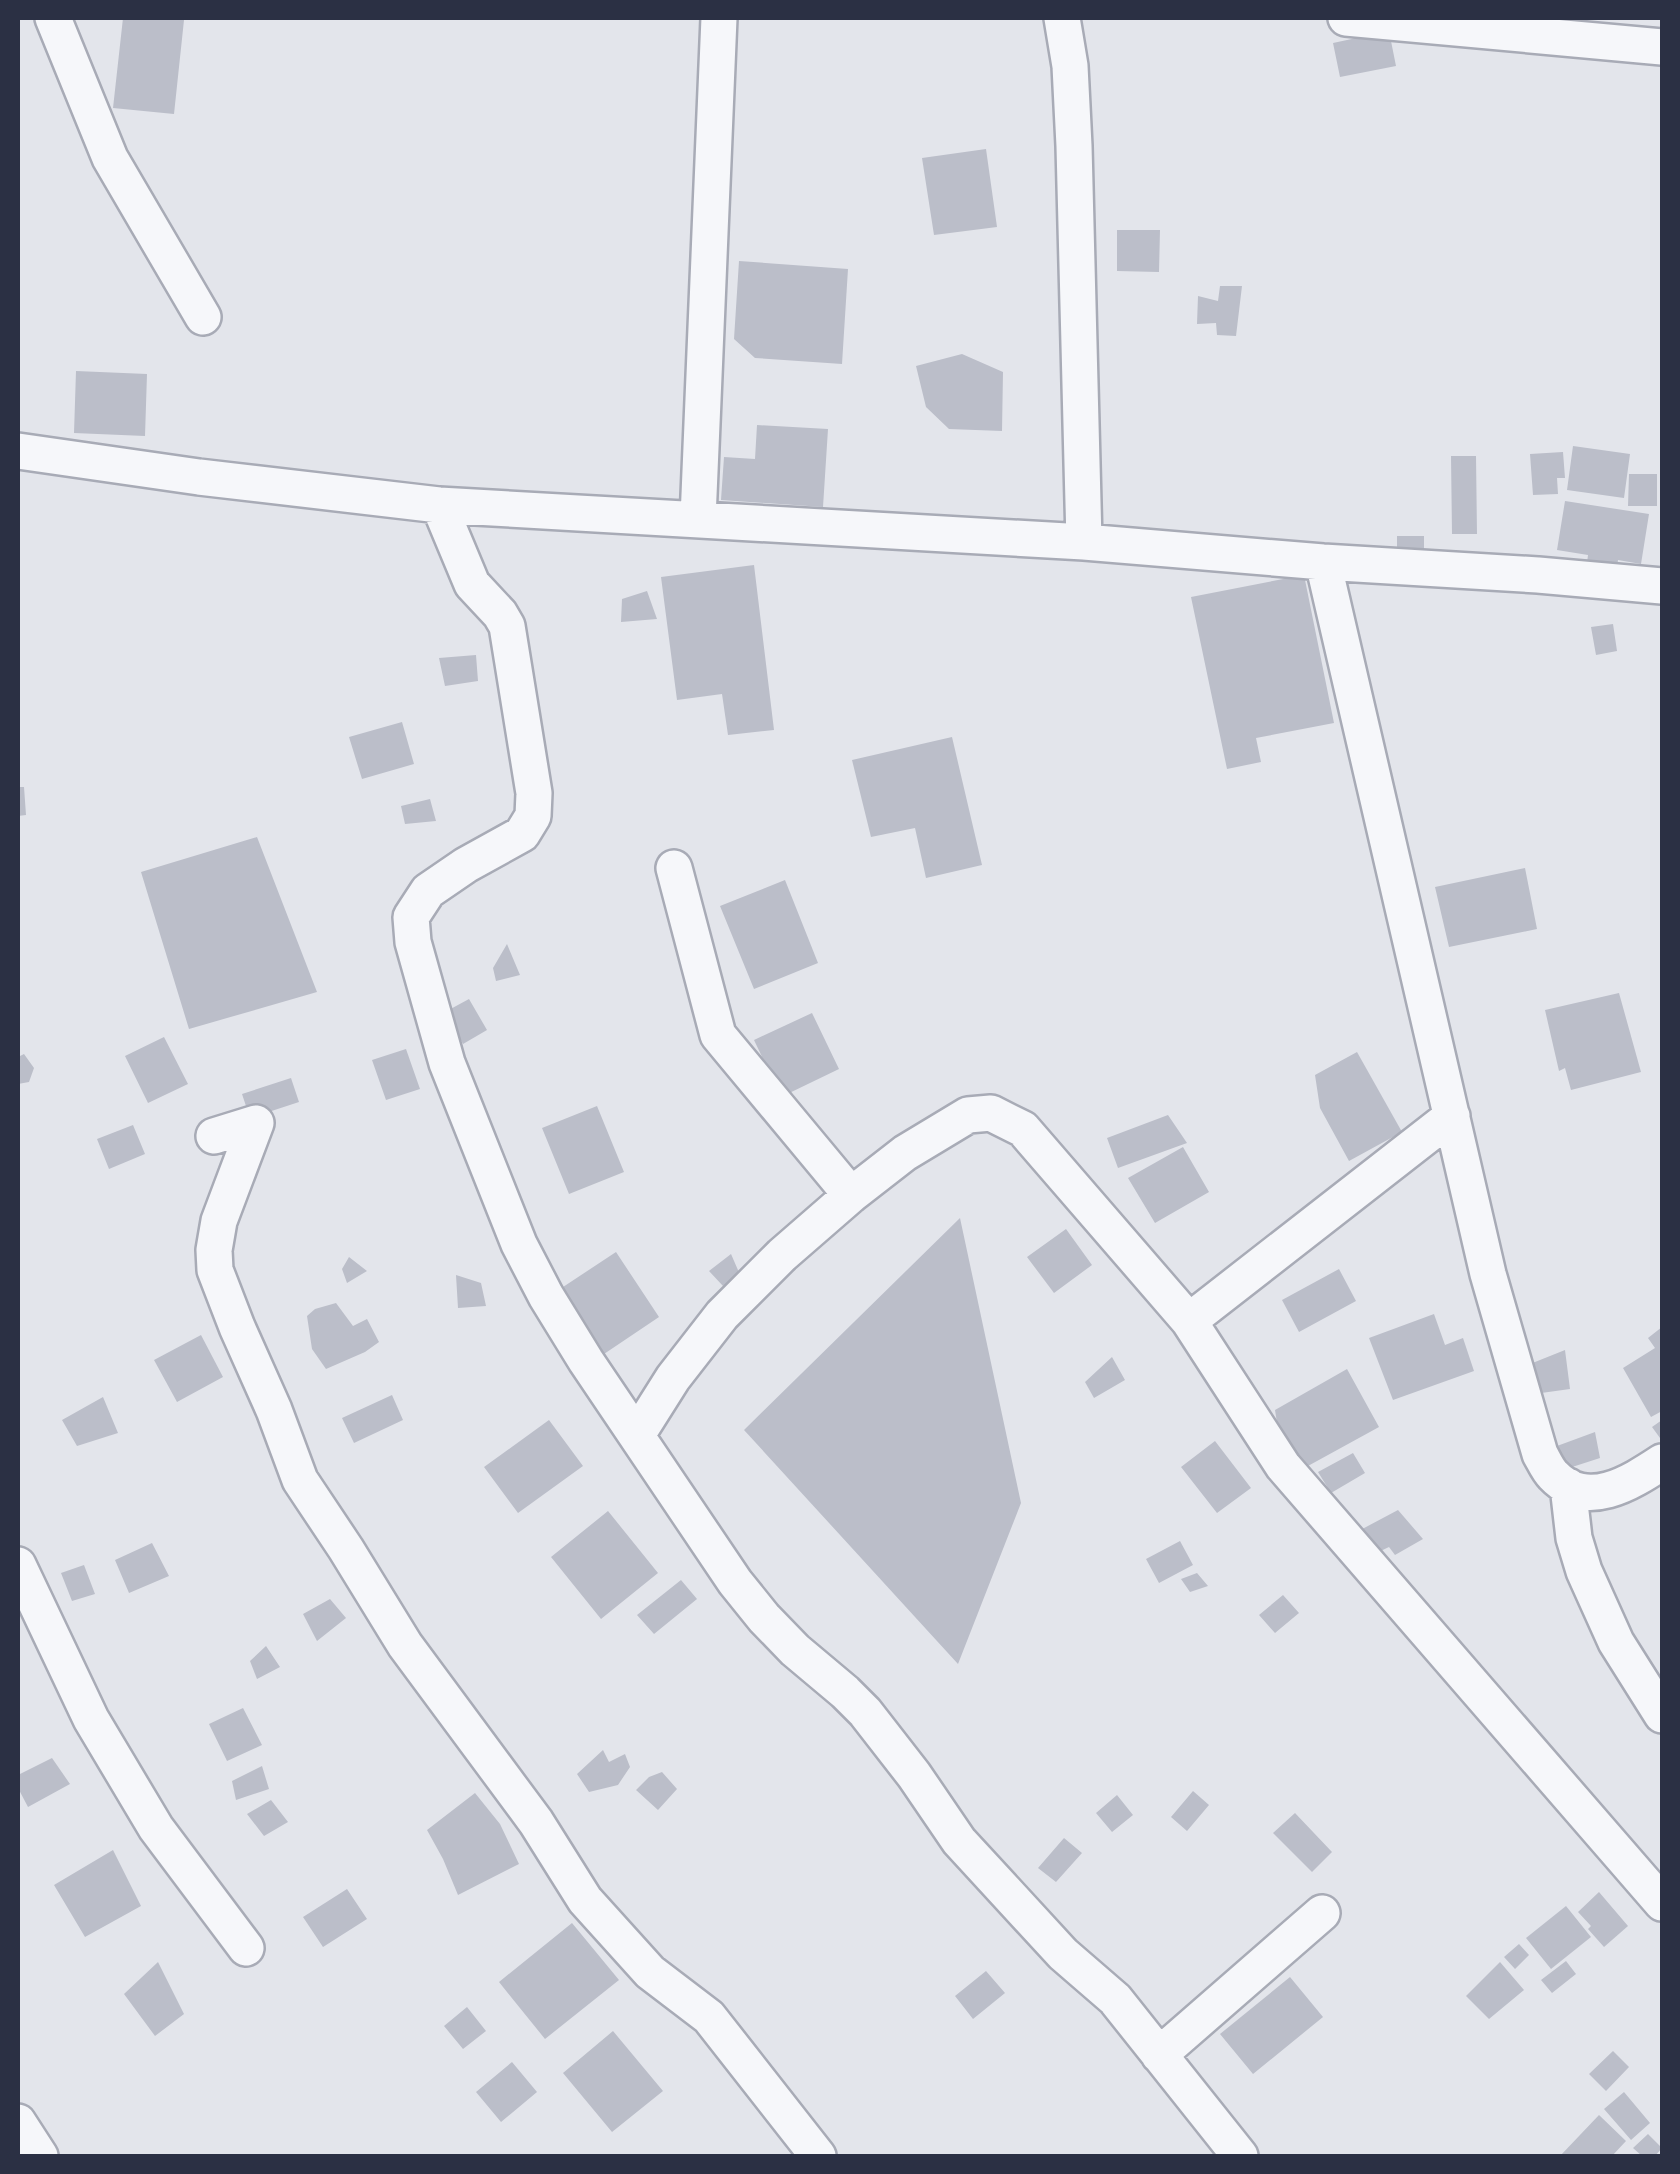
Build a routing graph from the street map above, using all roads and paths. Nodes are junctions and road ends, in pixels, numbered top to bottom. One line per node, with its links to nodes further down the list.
1 (54, 18): 6 (street)
2 (719, 18): 9 (street)
3 (1062, 18): 10 (street)
4 (1346, 18): 5 (street)
5 (1662, 48)
6 (203, 317)
7 (18, 451): 8 (street)
8 (440, 504): 9 (street); 18 (street)
9 (698, 520): 10 (street)
10 (1084, 542): 11 (street)
11 (1323, 562): 12 (street); 14 (street)
12 (1662, 586)
13 (674, 868): 16 (street)
14 (1452, 1116): 17 (street); 20 (street)
15 (214, 1136): 29 (street)
16 (851, 1195): 17 (street); 18 (street)
17 (1189, 1321): 23 (street)
18 (638, 1434): 26 (street)
19 (1662, 1462): 20 (street)
20 (1568, 1486): 22 (street)
21 (18, 1565): 25 (street)
22 (1662, 1715)
23 (1662, 1903)
24 (1322, 1913): 26 (street)
25 (246, 1948)
26 (1159, 2055): 30 (street)
27 (18, 2122): 28 (street)
28 (40, 2156)
29 (818, 2156)
30 (1240, 2156)

